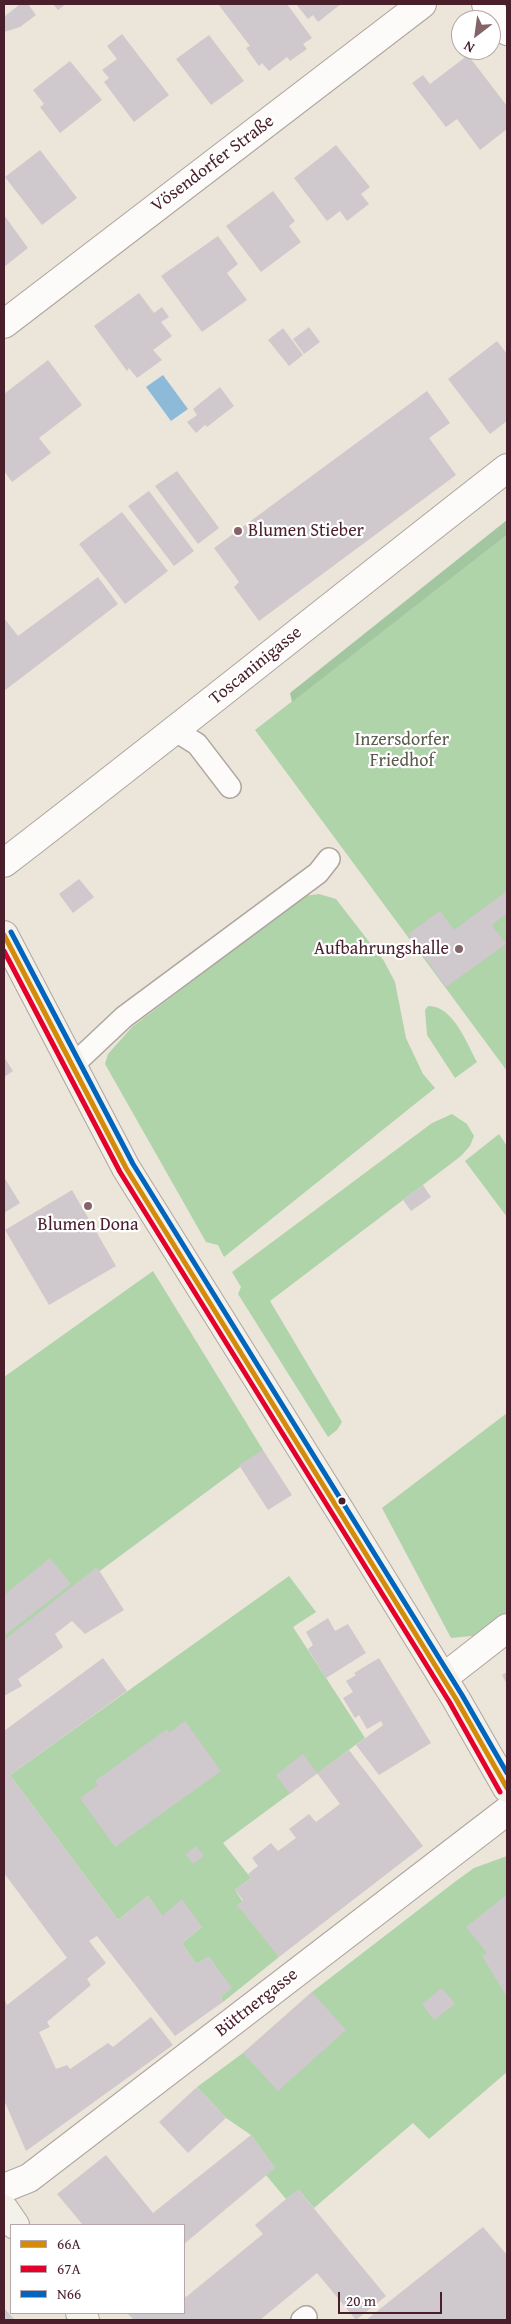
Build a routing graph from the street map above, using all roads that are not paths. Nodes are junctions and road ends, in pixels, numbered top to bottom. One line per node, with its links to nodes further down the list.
1 (422, 4): 4 (street, Vösendorfer Straße)
2 (486, 4): 3 (street)
3 (507, 31)
4 (4, 324)
5 (507, 468): 6 (street, Toscaninigasse)
6 (176, 731): 7 (lane); 9 (street, Toscaninigasse)
7 (230, 787)
8 (329, 859): 11 (lane)
9 (4, 863)
10 (4, 935): 11 (main road)
11 (73, 1065): 13 (main road)
12 (507, 1628): 13 (street)
13 (443, 1678): 14 (main road)
14 (507, 1788)
15 (507, 1811): 16 (street, Büttnergasse)
16 (4, 2188)
17 (4, 2209): 18 (main road)
18 (14, 2224)

